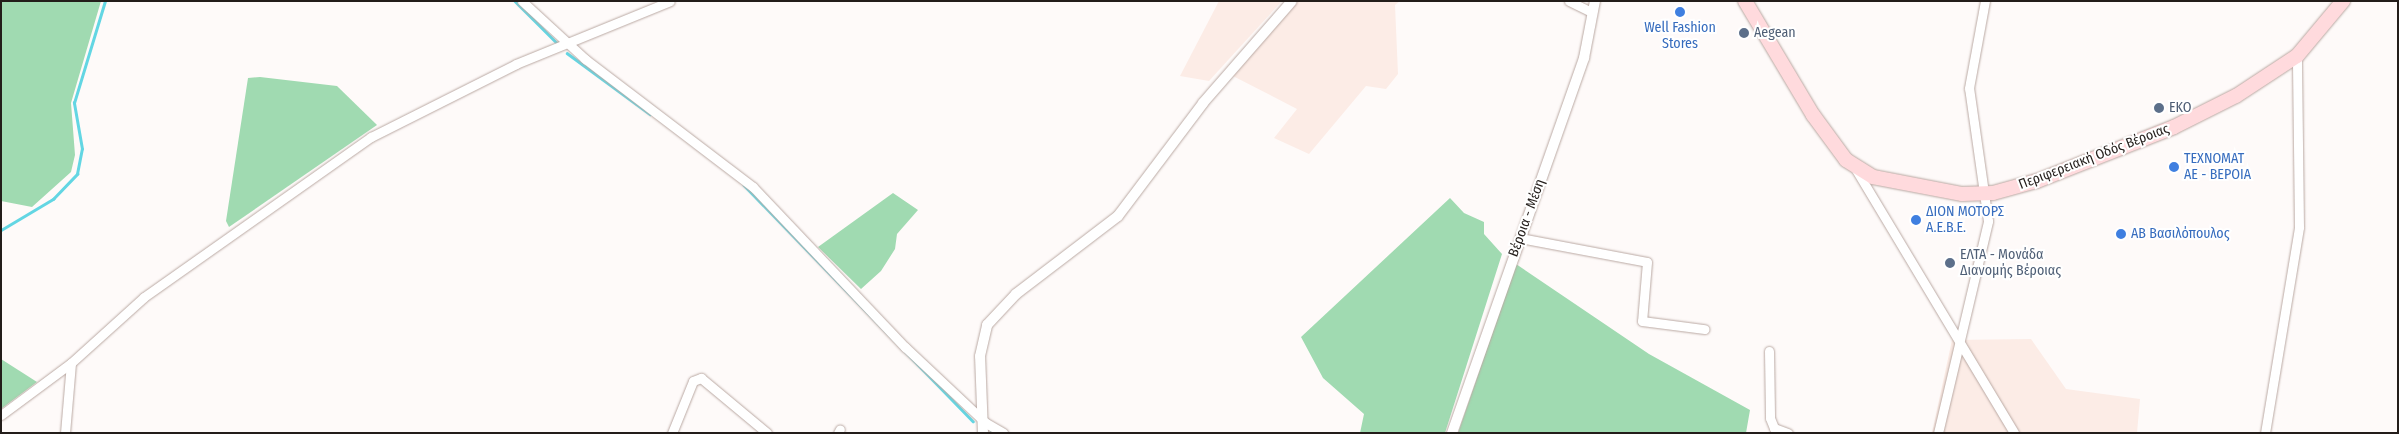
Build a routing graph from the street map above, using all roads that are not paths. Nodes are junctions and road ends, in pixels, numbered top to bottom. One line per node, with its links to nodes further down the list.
1 (522, 1): 10 (street)
2 (670, 1): 10 (street)
3 (1292, 1): 20 (street)
4 (1569, 1): 9 (street)
5 (1595, 1): 9 (street, Βέροια - Μέση)
6 (1745, 1): 12 (main road, Περιφερειακή Οδός Βέροιας)
7 (1985, 1): 13 (street)
8 (2343, 1): 11 (main road, Περιφερειακή Οδός Βέροιας)
9 (1592, 12): 14 (street, Βέροια - Μέση)
10 (568, 45): 18 (street); 20 (street)
11 (2297, 56): 13 (main road, Περιφερειακή Οδός Βέροιας); 29 (street)
12 (1854, 166): 13 (main road, Περιφερειακή Οδός Βέροιας); 16 (street)
13 (1981, 193): 16 (street)
14 (1520, 238): 15 (street); 25 (street, Βέροια - Μέση)
15 (1704, 329)
16 (1957, 339): 27 (street); 28 (street)
17 (1769, 351): 26 (street)
18 (71, 363): 19 (street); 21 (street)
19 (1, 416)
20 (984, 428): 24 (street)
21 (64, 433)
22 (672, 433): 23 (street)
23 (767, 433)
24 (1003, 433)
25 (1452, 433)
26 (1788, 433)
27 (1938, 433)
28 (2014, 433)
29 (2265, 433)

